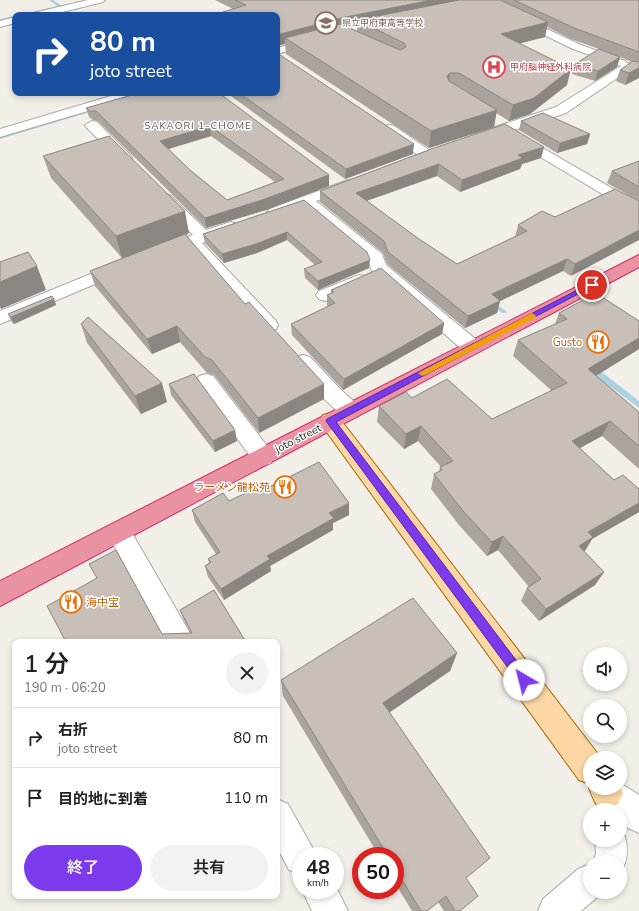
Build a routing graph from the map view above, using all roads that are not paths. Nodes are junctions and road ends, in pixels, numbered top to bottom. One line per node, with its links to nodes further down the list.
1 (100, 0): 2 (street)
2 (50, 12)
3 (506, 14): 8 (street)
4 (12, 21): 5 (street)
5 (0, 24)
6 (322, 38): 7 (street)
7 (280, 55)
8 (634, 67): 12 (street)
9 (124, 96): 13 (street)
10 (375, 120): 16 (street)
11 (92, 125): 18 (street)
12 (502, 125): 14 (street); 24 (street)
13 (0, 133)
14 (469, 141)
15 (441, 150): 16 (street)
16 (427, 155): 17 (street)
17 (415, 160)
18 (136, 170)
19 (329, 177): 22 (street)
20 (363, 178): 22 (street)
21 (153, 186): 27 (street)
22 (342, 186): 23 (street)
23 (305, 200): 25 (street); 29 (street)
24 (639, 210)
25 (264, 216)
26 (249, 221): 27 (street)
27 (198, 238): 31 (street); 34 (street)
28 (639, 260): 32 (highway, joto street)
29 (382, 270): 30 (street); 32 (street)
30 (325, 295)
31 (0, 318)
32 (472, 347): 34 (highway, joto street)
33 (206, 381): 35 (street)
34 (341, 416): 35 (highway, joto street); 39 (main road)
35 (262, 457): 36 (highway, joto street)
36 (120, 533): 37 (highway, joto street); 38 (street)
37 (0, 594)
38 (178, 639)
39 (583, 761)
40 (611, 795): 41 (street)
41 (639, 817)
42 (280, 820): 43 (street)
43 (295, 847)
44 (583, 887): 47 (street)
45 (324, 899): 46 (street)
46 (331, 911)
47 (555, 911)

